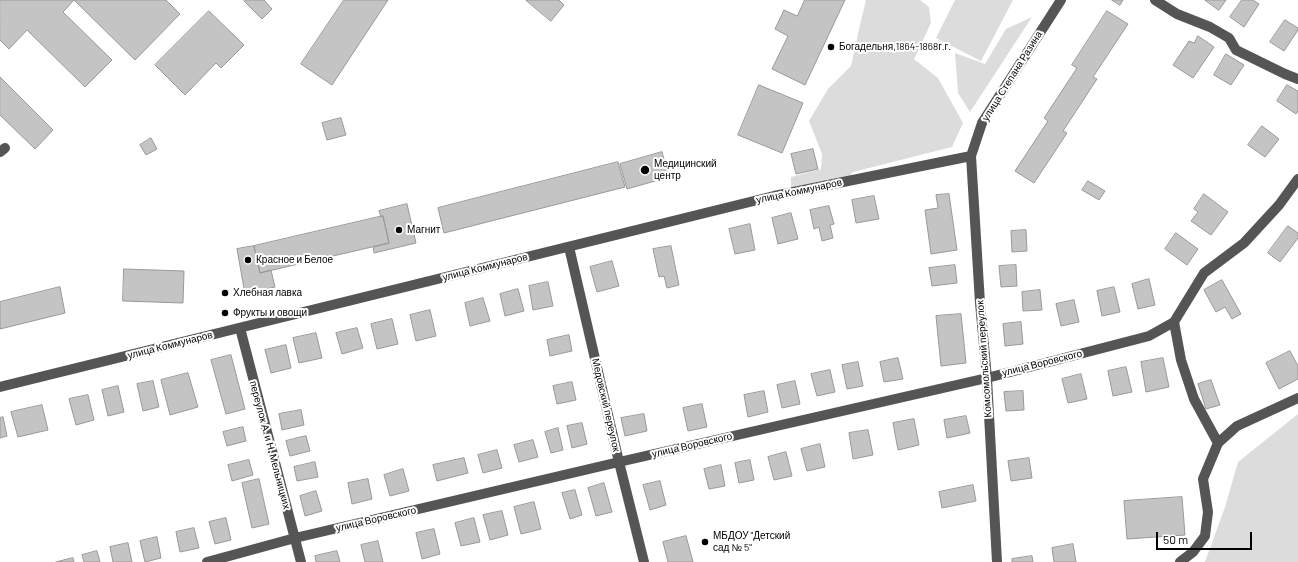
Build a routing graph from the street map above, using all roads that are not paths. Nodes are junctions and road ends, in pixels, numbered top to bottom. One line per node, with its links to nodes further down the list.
1 (1061, 0): 4 (street, улица Степана Разина)
2 (1155, 0): 3 (street)
3 (1298, 79)
4 (971, 156): 6 (street, улица Коммунаров); 9 (street, Комсомольский переулок)
5 (1298, 180): 7 (street)
6 (569, 247): 8 (street, улица Коммунаров); 13 (street, Медовский переулок)
7 (1174, 322): 9 (street, улица Воровского); 12 (street)
8 (240, 328): 10 (street, улица Коммунаров); 14 (street, переулок А. и Н. Мельницких)
9 (987, 378): 13 (street, улица Воровского); 18 (street, Комсомольский переулок)
10 (0, 387)
11 (1298, 398): 12 (street)
12 (1218, 443): 19 (street)
13 (619, 462): 14 (street, улица Воровского); 17 (street, Медовский переулок)
14 (294, 538): 15 (street, улица Воровского); 16 (street, переулок А. и Н. Мельницких)
15 (207, 562)
16 (301, 562)
17 (644, 562)
18 (996, 562)
19 (1180, 562)

